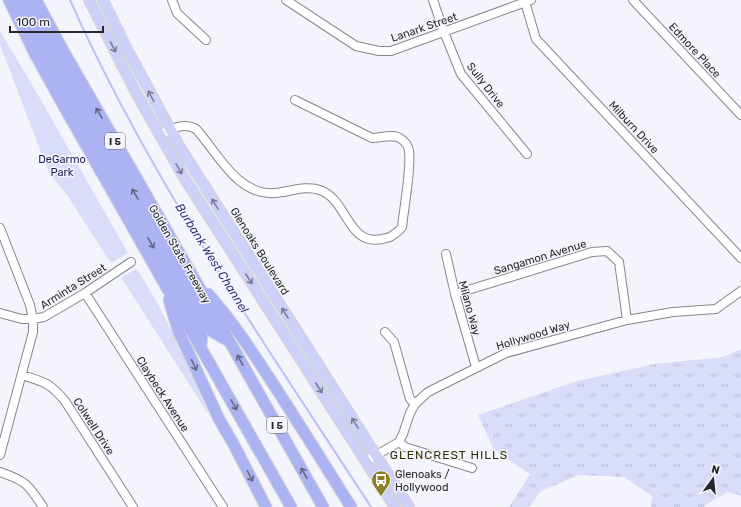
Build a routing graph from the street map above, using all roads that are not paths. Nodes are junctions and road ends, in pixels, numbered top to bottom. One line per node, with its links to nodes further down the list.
1 (9, 0): 24 (highway, I 5)
2 (18, 0): 34 (highway, one-way to 34)
3 (28, 0): 33 (highway, one-way to 3)
4 (36, 0): 23 (highway, Golden State Freeway / I 5, one-way to 4)
5 (89, 0): 17 (main road, one-way to 17)
6 (103, 0): 16 (main road, Glenoaks Boulevard, one-way to 6)
7 (172, 0): 13 (street)
8 (286, 0): 12 (street, Lanark Street)
9 (433, 0): 12 (street, Sully Drive)
10 (633, 0): 15 (street, Edmore Place)
11 (528, 1): 12 (street, Lanark Street); 21 (street, Milburn Drive)
12 (444, 32): 18 (street, Sully Drive)
13 (206, 40)
14 (295, 100): 16 (street)
15 (741, 115)
16 (169, 130): 17 (street); 32 (main road, Glenoaks Boulevard, one-way to 16)
17 (159, 135): 35 (main road, one-way to 35)
18 (528, 154)
19 (0, 228): 29 (street)
20 (446, 254): 27 (street, Milano Way)
21 (741, 258)
22 (131, 262): 26 (street, Arminta Street)
23 (195, 280): 33 (highway, Golden State Freeway / I 5); 51 (highway)
24 (164, 284): 34 (highway, I 5); 48 (highway, one-way to 48)
25 (741, 292): 30 (street, Hollywood Way)
26 (85, 293): 29 (street, Arminta Street); 47 (street, Claybeck Avenue)
27 (455, 294): 30 (street, Sangamon Avenue); 36 (street, Milano Way)
28 (0, 313): 29 (street, Arminta Street)
29 (34, 319): 37 (street)
30 (627, 320): 36 (street, Hollywood Way)
31 (385, 332): 38 (street)
32 (304, 342): 35 (main road); 41 (main road, Glenoaks Boulevard, one-way to 32)
33 (230, 343): 50 (highway, Golden State Freeway / I 5, one-way to 33)
34 (201, 347): 49 (highway, I 5, one-way to 49)
35 (294, 348): 42 (main road, one-way to 42)
36 (476, 367): 38 (street, Hollywood Way)
37 (22, 375): 40 (street); 46 (street, Colwell Drive)
38 (415, 404): 39 (street, Hollywood Way)
39 (399, 442): 41 (street); 43 (street)
40 (0, 455)
41 (376, 456): 42 (street); 53 (main road, Glenoaks Boulevard)
42 (366, 461): 52 (main road)
43 (472, 468)
44 (0, 472): 45 (street)
45 (43, 507)
46 (133, 507)
47 (223, 507)
48 (266, 507)
49 (292, 507)
50 (323, 507)
51 (350, 507)
52 (395, 507)
53 (409, 507)

